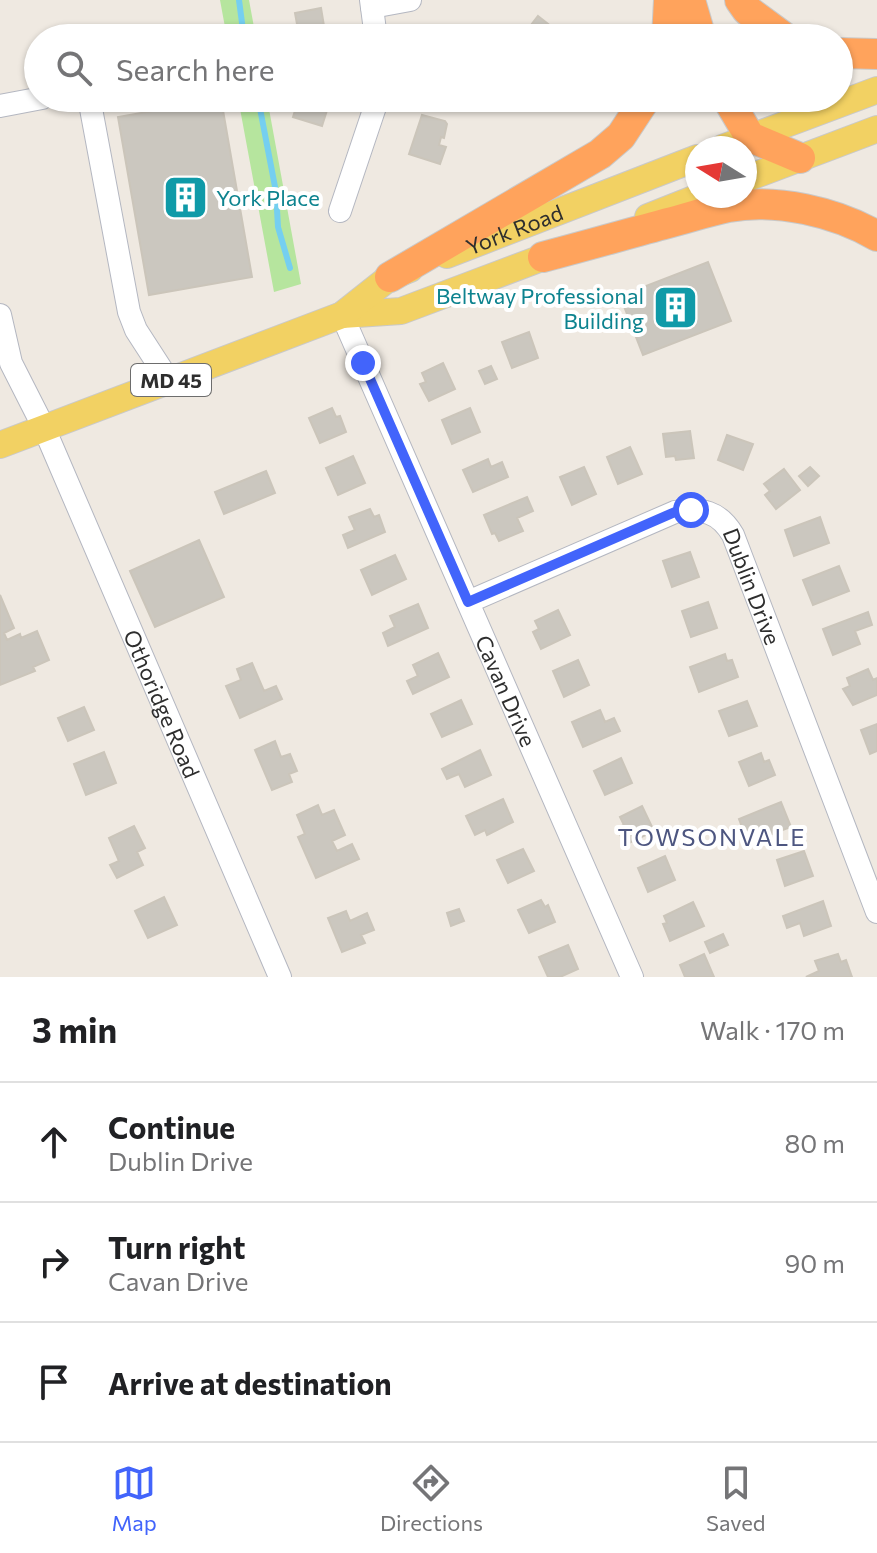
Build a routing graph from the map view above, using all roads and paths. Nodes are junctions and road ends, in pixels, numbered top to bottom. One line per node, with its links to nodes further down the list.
1 (410, 0): 5 (street)
2 (669, 0): 7 (highway)
3 (690, 0): 8 (highway)
4 (740, 0): 9 (highway)
5 (372, 4): 6 (street)
6 (374, 24)
7 (668, 24)
8 (697, 24)
9 (766, 24)
10 (853, 53): 11 (highway)
11 (877, 54)
12 (877, 90): 13 (main road)
13 (853, 99)
14 (24, 101): 15 (street)
15 (0, 106)
16 (92, 112): 35 (street)
17 (373, 112): 29 (street)
18 (637, 112): 32 (highway)
19 (735, 112): 22 (highway)
20 (818, 112): 23 (main road)
21 (877, 129): 25 (main road)
22 (749, 136)
23 (753, 136)
24 (757, 140): 25 (highway)
25 (800, 158): 27 (main road)
26 (685, 163): 32 (main road, York Road / MD 45)
27 (757, 174)
28 (685, 202): 31 (main road, York Road / MD 45)
29 (340, 211)
30 (877, 236): 31 (highway)
31 (543, 257): 34 (main road, York Road / MD 45)
32 (390, 277): 34 (main road, York Road / MD 45)
33 (0, 315): 36 (street, Othoridge Road)
34 (342, 315): 35 (main road, York Road / MD 45); 38 (street, Cavan Drive)
35 (169, 381): 36 (main road, York Road / MD 45)
36 (44, 428): 37 (main road, York Road / MD 45); 40 (street, Othoridge Road)
37 (0, 445)
38 (468, 602): 39 (street, Dublin Drive); 41 (street, Cavan Drive)
39 (877, 912)
40 (280, 977)
41 (632, 977)

